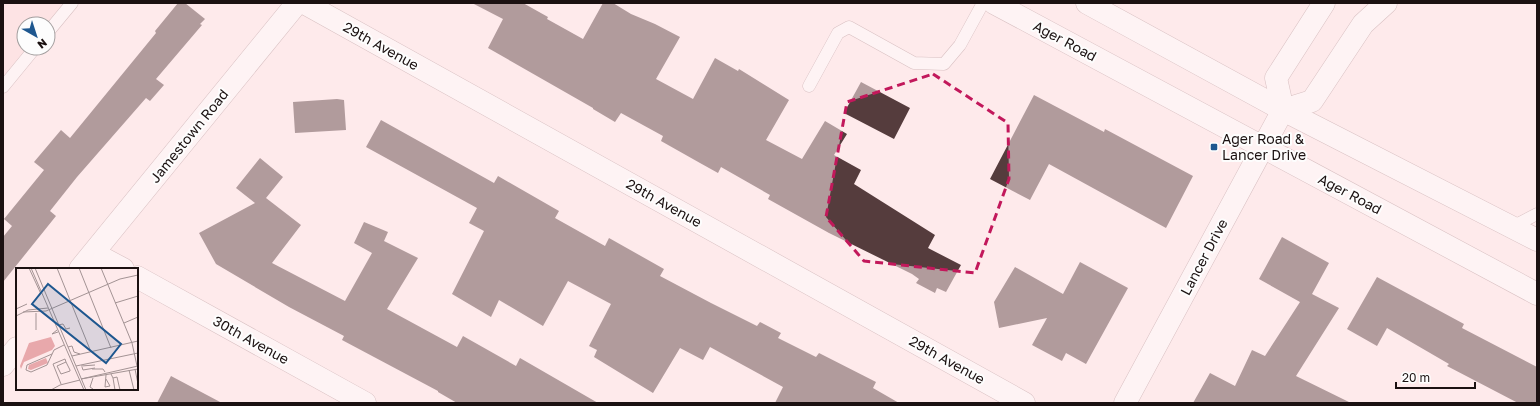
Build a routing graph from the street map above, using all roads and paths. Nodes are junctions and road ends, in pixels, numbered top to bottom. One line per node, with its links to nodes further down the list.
1 (72, 3): 9 (lane)
2 (297, 3): 18 (street, Jamestown Road)
3 (304, 3): 25 (street, 29th Avenue)
4 (983, 3): 11 (lane)
5 (994, 3): 14 (street, Ager Road)
6 (1087, 3): 13 (street)
7 (1324, 3): 13 (street)
8 (1386, 3): 13 (street)
9 (56, 22)
10 (29, 56): 12 (lane)
11 (809, 86)
12 (3, 88)
13 (1283, 110): 14 (street, Lancer Drive); 16 (street)
14 (1263, 147): 21 (street, Ager Road); 26 (street, Lancer Drive)
15 (1537, 214): 16 (lane)
16 (1512, 227): 17 (street)
17 (1537, 240)
18 (87, 261): 19 (street)
19 (118, 268)
20 (138, 278): 24 (street, 30th Avenue)
21 (1537, 294)
22 (16, 349): 23 (street)
23 (3, 365)
24 (365, 403)
25 (1024, 403)
26 (1126, 403)

